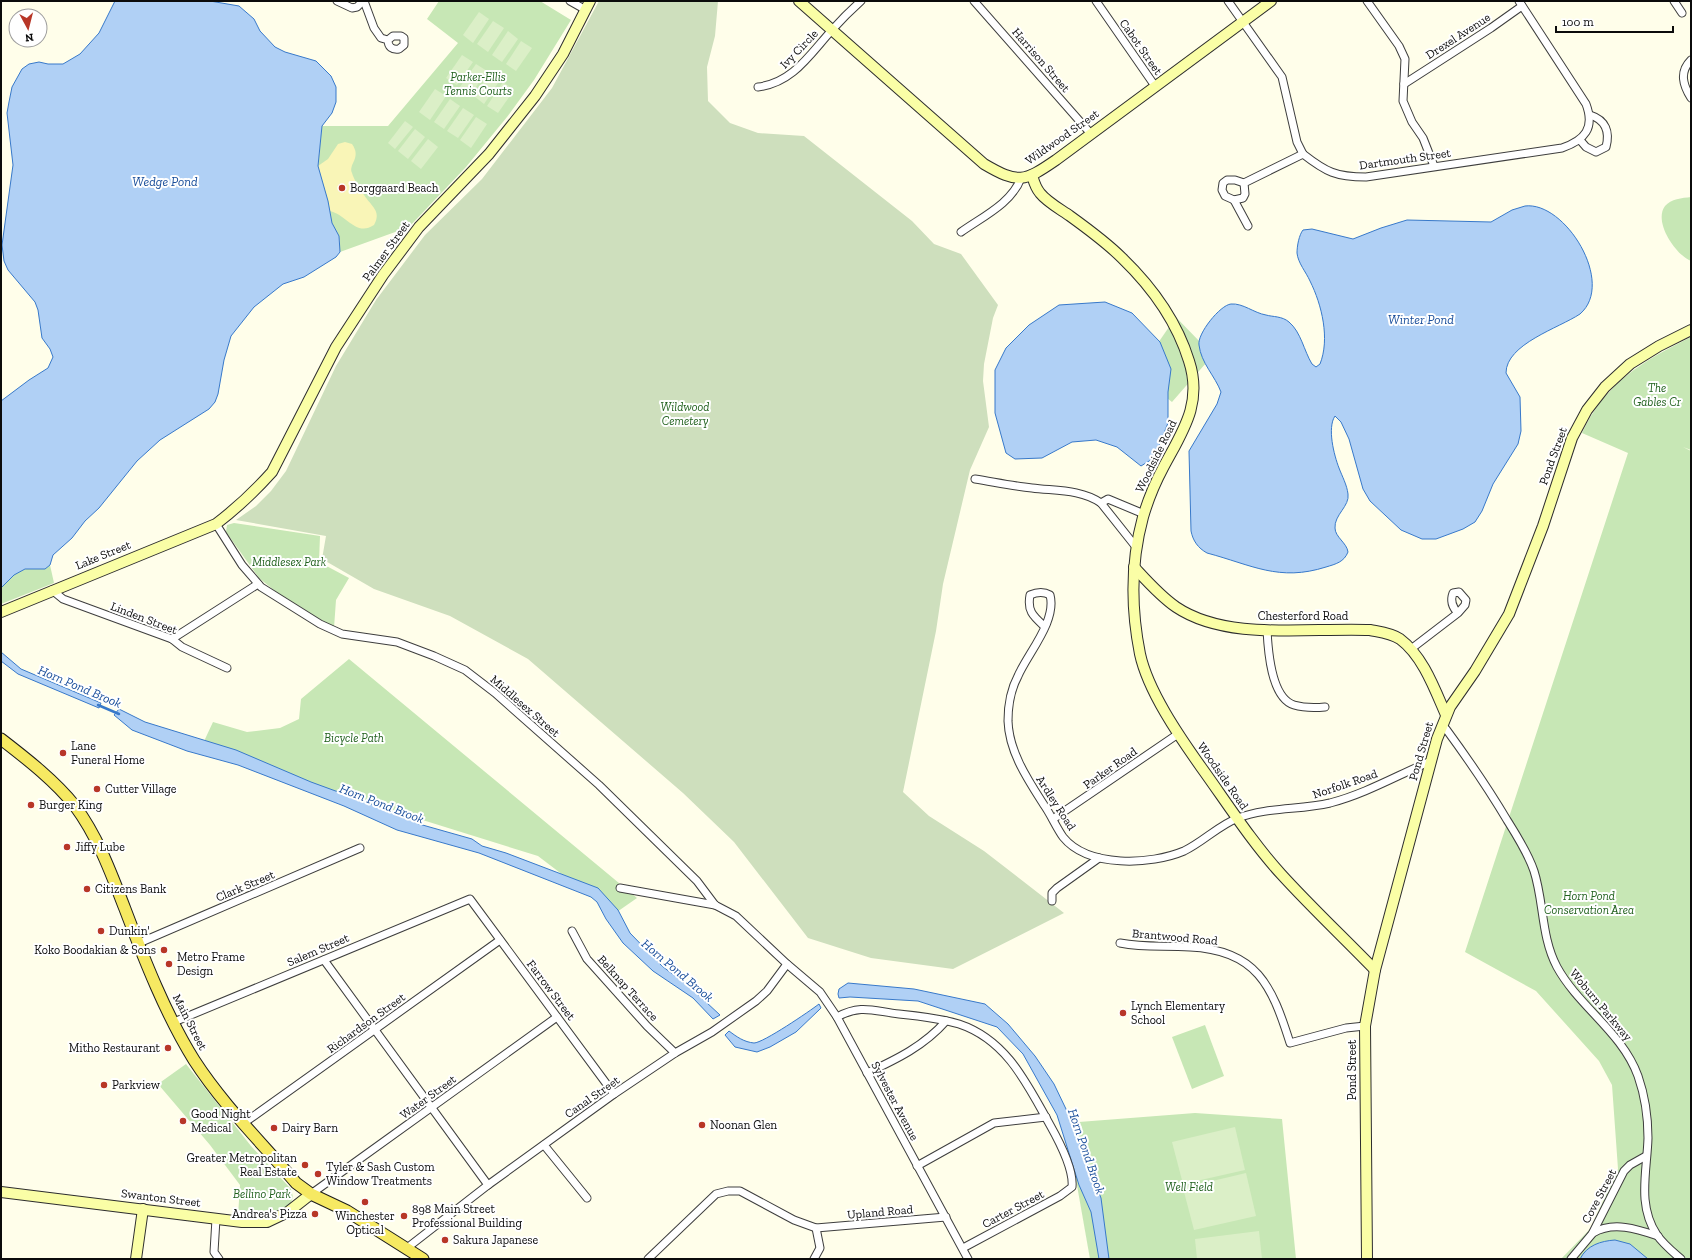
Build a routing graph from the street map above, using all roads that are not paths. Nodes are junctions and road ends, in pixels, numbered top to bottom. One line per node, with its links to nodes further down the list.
1 (337, 1): 2 (street)
2 (363, 1): 17 (street)
3 (570, 1): 13 (street)
4 (799, 1): 16 (street, Wildwood Street)
5 (861, 1): 16 (street, Ivy Circle)
6 (974, 1): 24 (street, Harrison Street)
7 (1096, 1): 20 (street, Cabot Street)
8 (1228, 1): 15 (street)
9 (1271, 1): 15 (street, Wildwood Street)
10 (1368, 1): 19 (street)
11 (1674, 1): 14 (street)
12 (1521, 3): 19 (street, Drexel Avenue); 23 (street)
13 (588, 5): 38 (street, Palmer Street)
14 (1682, 13)
15 (1243, 22): 20 (street, Wildwood Street); 26 (street)
16 (832, 30): 21 (street, Ivy Circle); 29 (street, Wildwood Street)
17 (388, 40)
18 (1691, 60): 22 (street)
19 (1404, 84): 27 (street)
20 (1155, 86): 24 (street, Wildwood Street)
21 (758, 87)
22 (1691, 98)
23 (1590, 115): 25 (street, Dartmouth Street); 25 (street)
24 (1091, 134): 28 (street, Wildwood Street)
25 (1580, 140): 27 (street, Dartmouth Street)
26 (1303, 154): 27 (street, Dartmouth Street); 30 (street)
27 (1434, 166)
28 (1032, 175): 29 (street, Wildwood Street); 37 (street, Woodside Road)
29 (1021, 178): 33 (street)
30 (1244, 183): 31 (street); 31 (street)
31 (1234, 200): 32 (street)
32 (1248, 226)
33 (961, 232)
34 (1691, 330): 51 (street, Pond Street)
35 (974, 479): 36 (street)
36 (1101, 503): 37 (street); 39 (street)
37 (1144, 514): 39 (street, Woodside Road)
38 (216, 524): 41 (street, Middlesex Street); 42 (street, Lake Street)
39 (1136, 547): 40 (street, Woodside Road)
40 (1134, 567): 46 (street, Chesterford Road); 53 (street, Woodside Road)
41 (258, 584): 47 (street); 63 (street, Middlesex Street)
42 (52, 590): 43 (street, Lake Street); 47 (street, Linden Street)
43 (1, 612)
44 (1458, 613): 48 (street)
45 (1044, 626): 45 (street, Ardley Road); 57 (street, Ardley Road)
46 (1267, 630): 48 (street, Chesterford Road); 50 (street)
47 (172, 639): 49 (street, Linden Street)
48 (1411, 649): 51 (street, Chesterford Road)
49 (227, 668)
50 (1325, 707)
51 (1446, 715): 55 (street, Pond Street)
52 (1446, 729): 84 (street, Woburn Parkway)
53 (1178, 734): 56 (street, Woodside Road); 57 (street, Parker Road)
54 (1, 739): 67 (main road, Main Street)
55 (1431, 761): 56 (street, Norfolk Road); 70 (street, Pond Street)
56 (1238, 818): 59 (street, Ardley Road); 70 (street, Woodside Road)
57 (1053, 820): 59 (street, Ardley Road)
58 (360, 848): 67 (street, Clark Street)
59 (1099, 858): 62 (street)
60 (620, 888): 63 (street)
61 (470, 899): 65 (street, Farrow Street); 68 (street, Salem Street)
62 (1052, 900)
63 (715, 905): 69 (street, Middlesex Street)
64 (572, 931): 77 (street, Belknap Terrace)
65 (500, 940): 71 (street, Farrow Street); 76 (street, Richardson Street)
66 (1120, 942): 75 (street, Brantwood Road)
67 (139, 943): 74 (main road, Main Street)
68 (324, 960): 74 (street, Salem Street); 76 (street)
69 (787, 964): 72 (street, Sylvester Avenue); 77 (street, Canal Street)
70 (1375, 970): 75 (street, Pond Street)
71 (557, 1017): 79 (street, Farrow Street); 80 (street, Water Street)
72 (837, 1017): 73 (street); 78 (street, Sylvester Avenue)
73 (946, 1020): 78 (street); 81 (street)
74 (174, 1022): 82 (main road, Main Street)
75 (1365, 1026): 104 (street, Pond Street)
76 (376, 1030): 80 (street); 82 (street, Richardson Street)
77 (675, 1053): 79 (street, Canal Street)
78 (867, 1073): 85 (street, Sylvester Avenue)
79 (614, 1094): 83 (street, Canal Street)
80 (433, 1107): 86 (street); 88 (street, Water Street)
81 (1046, 1117): 85 (street); 97 (street, Carter Street)
82 (244, 1123): 88 (main road, Main Street)
83 (544, 1145): 86 (street, Canal Street); 89 (street)
84 (1646, 1156): 94 (street, Cove Street); 95 (street, Woburn Parkway)
85 (917, 1166): 91 (street, Sylvester Avenue)
86 (488, 1185): 96 (street, Canal Street)
87 (1, 1192): 90 (street, Swanton Street)
88 (311, 1194): 92 (street, Swanton Street); 96 (main road, Main Street)
89 (587, 1198)
90 (143, 1209): 92 (street, Swanton Street); 98 (street)
91 (946, 1217): 93 (street, Upland Road); 97 (street, Sylvester Avenue)
92 (216, 1219): 99 (street)
93 (816, 1228): 101 (street); 102 (street)
94 (1592, 1234): 95 (street, Cove Street); 105 (street, Cove Street)
95 (1658, 1236): 106 (street, Woburn Parkway)
96 (407, 1248): 100 (main road, Main Street)
97 (963, 1248): 103 (street, Sylvester Avenue)
98 (136, 1259)
99 (219, 1259)
100 (423, 1259)
101 (648, 1259)
102 (814, 1259)
103 (968, 1259)
104 (1367, 1259)
105 (1571, 1259)
106 (1680, 1259)

